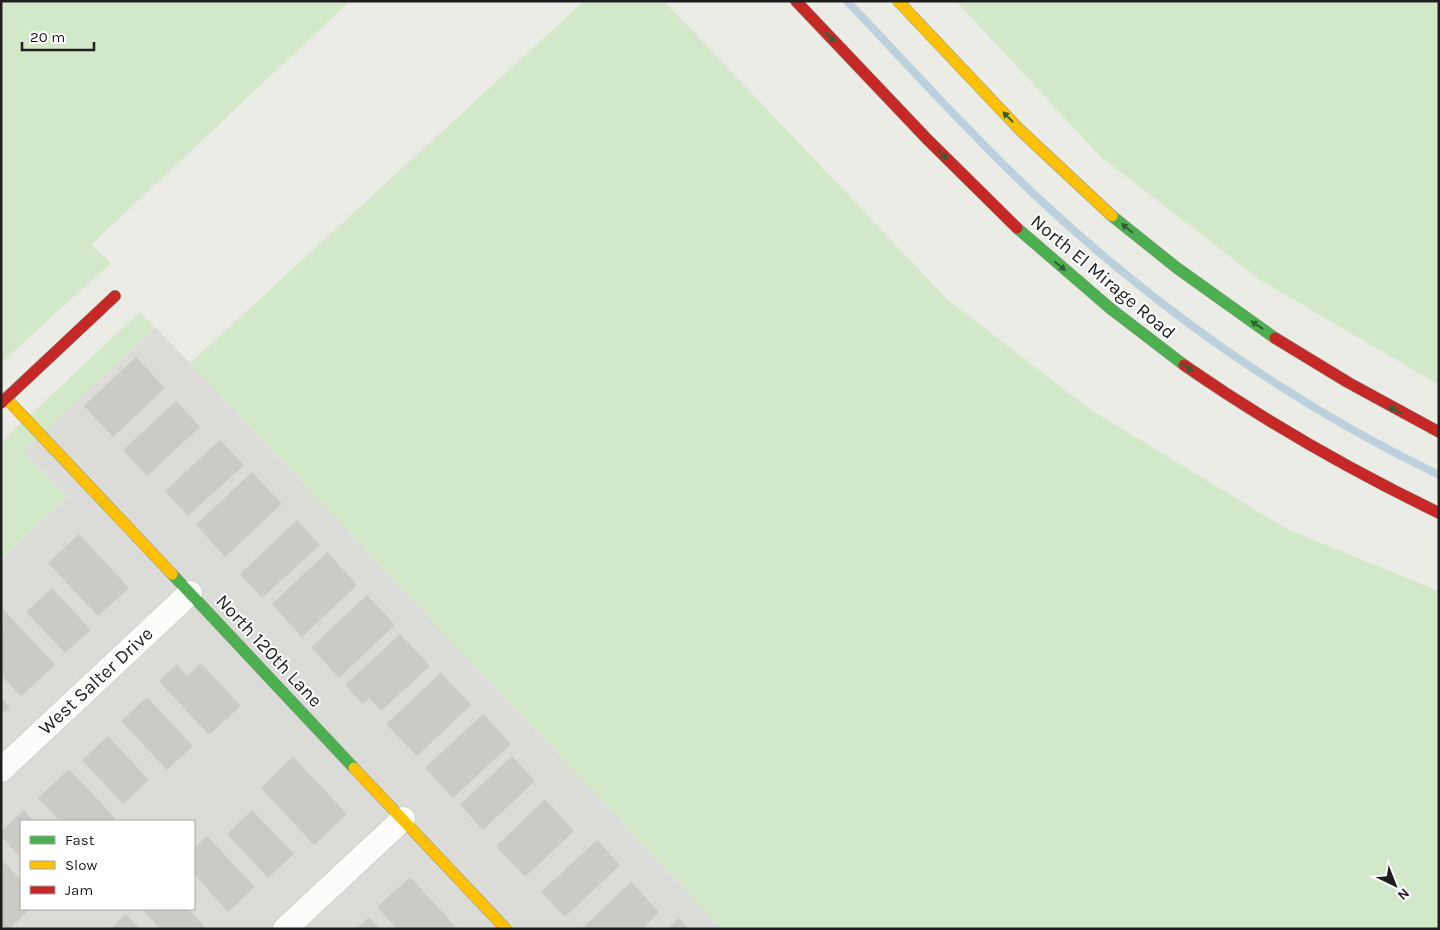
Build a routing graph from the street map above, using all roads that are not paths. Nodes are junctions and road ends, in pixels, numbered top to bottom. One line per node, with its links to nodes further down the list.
1 (796, 1): 6 (main road, North El Mirage Road, one-way to 6)
2 (898, 1): 5 (main road, one-way to 2)
3 (115, 296): 4 (main road)
4 (4, 400): 7 (main road, North 120th Lane)
5 (1439, 432)
6 (1439, 513)
7 (190, 592): 8 (street, West Salter Drive); 9 (main road, North 120th Lane)
8 (1, 770)
9 (403, 819): 10 (street); 11 (main road, North 120th Lane)
10 (285, 929)
11 (506, 929)

